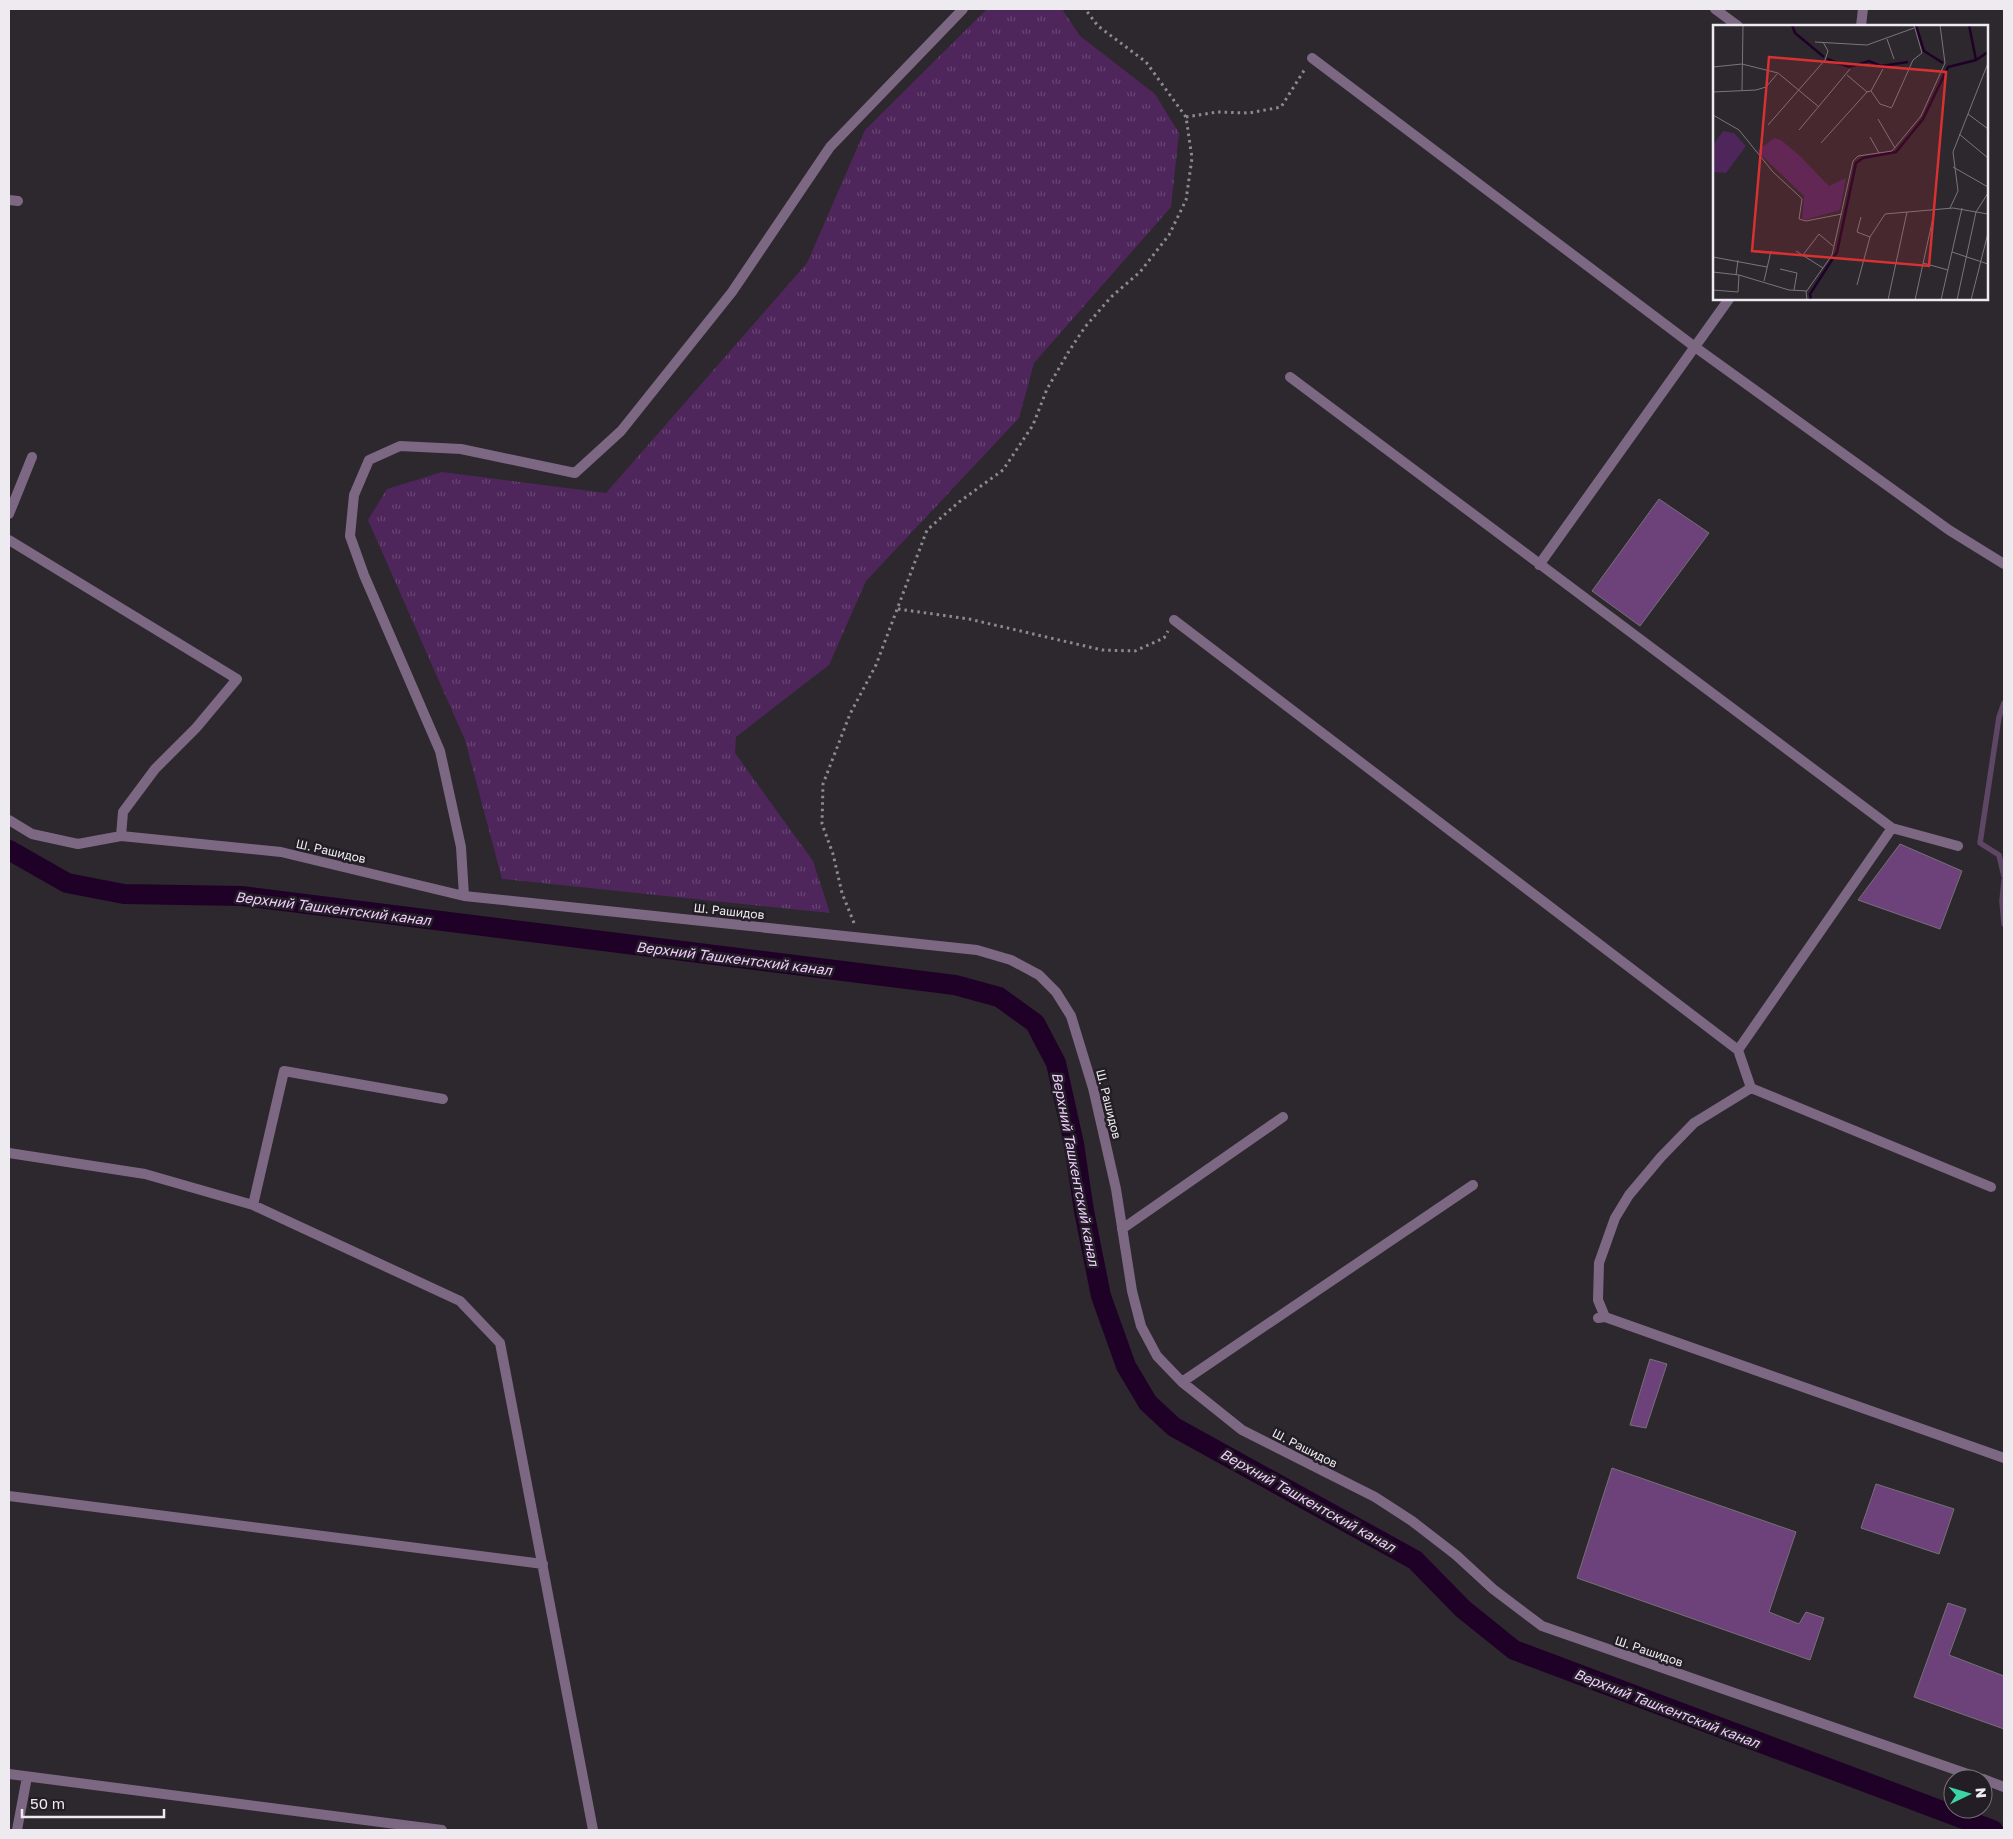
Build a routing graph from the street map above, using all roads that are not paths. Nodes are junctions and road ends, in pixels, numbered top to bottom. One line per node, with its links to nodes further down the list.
1 (963, 9): 20 (street)
2 (1715, 9): 4 (street)
3 (1863, 9): 5 (street)
4 (1737, 25)
5 (1861, 25)
6 (1312, 58): 8 (street)
7 (1728, 300): 8 (street)
8 (1695, 347): 13 (street); 14 (street)
9 (1290, 377): 14 (street)
10 (32, 457): 11 (street)
11 (9, 514)
12 (9, 540): 18 (street)
13 (2004, 564)
14 (1539, 565): 17 (street)
15 (1174, 620): 21 (street)
16 (9, 820): 18 (street, Ш. Рашидов)
17 (1892, 828): 19 (street); 21 (street)
18 (121, 836): 20 (street, Ш. Рашидов)
19 (1958, 846)
20 (464, 896): 29 (street, Ш. Рашидов)
21 (1738, 1050): 22 (street)
22 (1750, 1088): 27 (street); 31 (street)
23 (443, 1099): 28 (street)
24 (1283, 1117): 29 (street)
25 (9, 1153): 28 (street)
26 (1473, 1185): 30 (street)
27 (1991, 1187)
28 (253, 1205): 33 (street)
29 (1122, 1229): 30 (street, Ш. Рашидов)
30 (1182, 1382): 34 (street, Ш. Рашидов)
31 (2004, 1458)
32 (9, 1496): 33 (street)
33 (543, 1564): 39 (street)
34 (1953, 1769)
35 (9, 1774): 36 (street)
36 (27, 1777): 37 (street); 38 (street)
37 (17, 1830)
38 (442, 1830)
39 (593, 1830)

